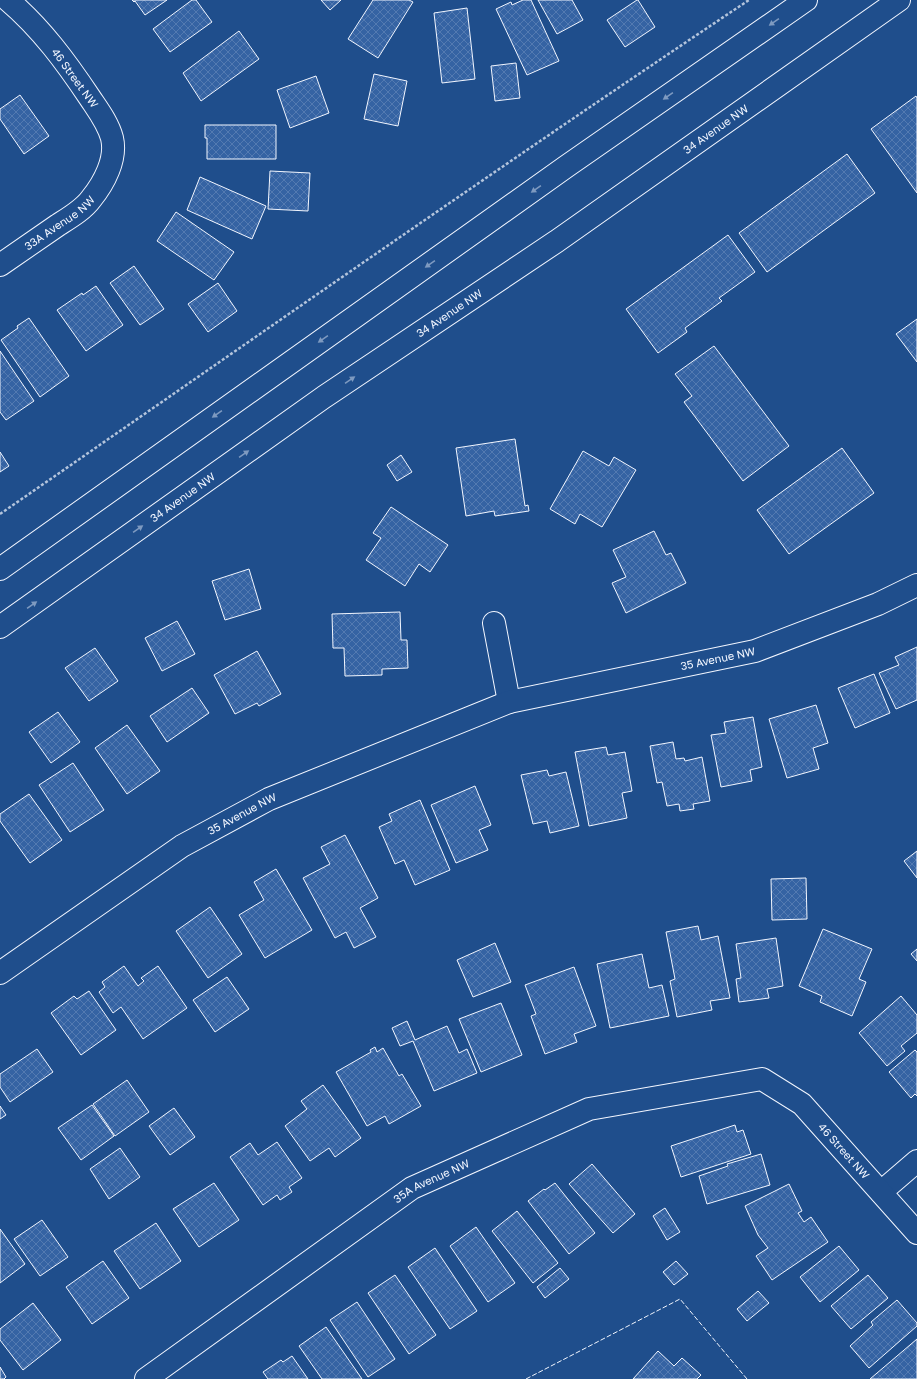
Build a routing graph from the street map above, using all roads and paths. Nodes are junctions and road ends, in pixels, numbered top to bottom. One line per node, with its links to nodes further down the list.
1 (8, 0): 5 (street, 46 Street NW)
2 (749, 0): 7 (path)
3 (806, 0): 8 (street, one-way to 8)
4 (899, 0): 11 (street, 34 Avenue NW, one-way to 4)
5 (108, 171): 6 (street, 33A Avenue NW)
6 (0, 265)
7 (0, 514)
8 (0, 569)
9 (917, 585): 12 (street, 35 Avenue NW)
10 (494, 623): 12 (street)
11 (0, 627)
12 (509, 702): 13 (street, 35 Avenue NW)
13 (0, 973)
14 (762, 1079): 16 (street, 46 Street NW); 18 (street, 35A Avenue NW)
15 (917, 1161): 16 (street)
16 (881, 1192): 17 (street, 46 Street NW)
17 (917, 1233)
18 (146, 1379)

